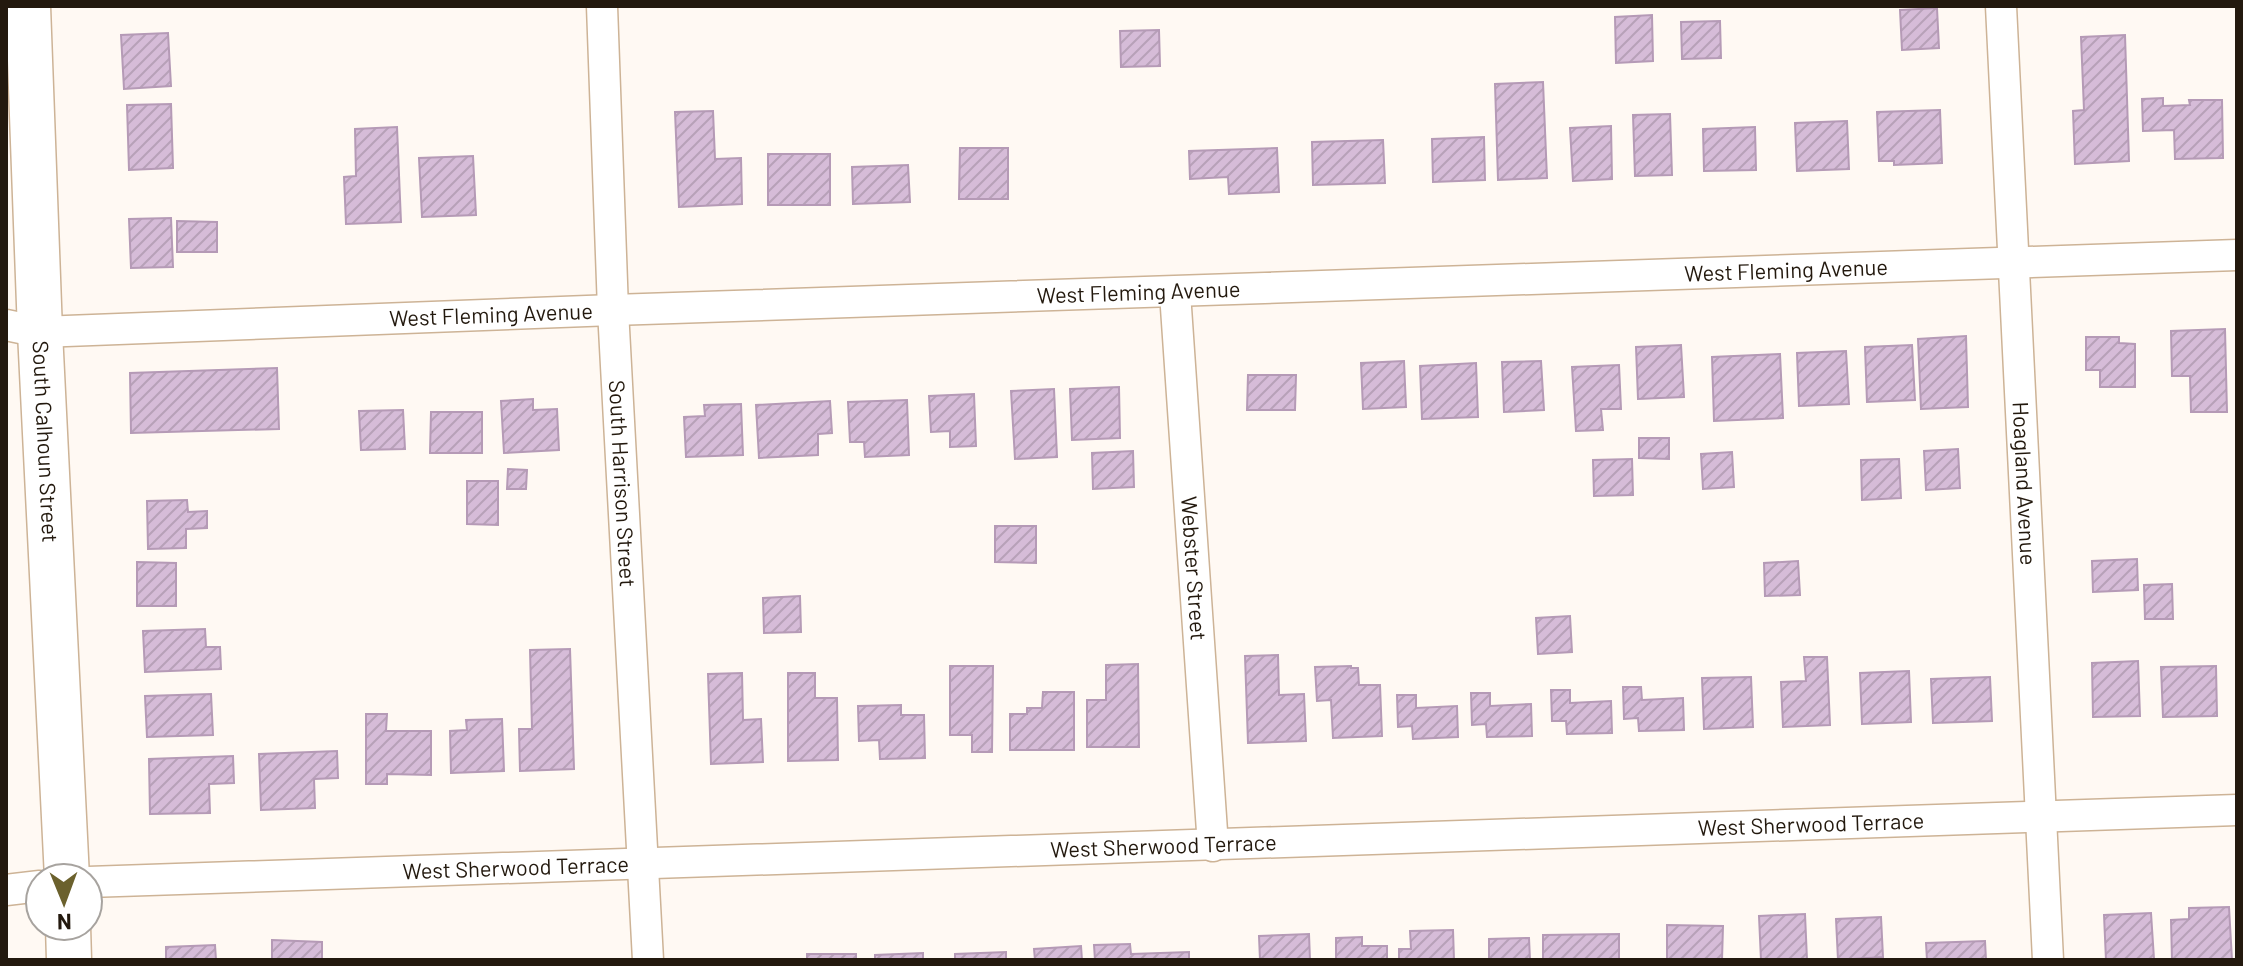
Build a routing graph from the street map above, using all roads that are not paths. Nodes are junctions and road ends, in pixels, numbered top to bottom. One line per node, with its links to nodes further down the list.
1 (28, 6): 8 (street, South Calhoun Street)
2 (602, 6): 7 (street, South Harrison Street)
3 (2001, 6): 5 (street, Hoagland Avenue)
4 (2237, 255): 5 (street, West Fleming Avenue)
5 (2013, 263): 6 (street, West Fleming Avenue); 10 (street, Hoagland Avenue)
6 (1175, 293): 7 (street, West Fleming Avenue); 11 (street, Webster Street)
7 (613, 310): 8 (street, West Fleming Avenue); 13 (street, South Harrison Street)
8 (23, 328): 12 (street, South Calhoun Street)
9 (2237, 810): 10 (street, West Sherwood Terrace)
10 (2041, 817): 11 (street, West Sherwood Terrace); 16 (street, Hoagland Avenue)
11 (1213, 846): 13 (street, West Sherwood Terrace)
12 (66, 862)
13 (644, 863): 14 (street, West Sherwood Terrace); 15 (street, South Harrison Street)
14 (104, 881)
15 (648, 960)
16 (2048, 960)

